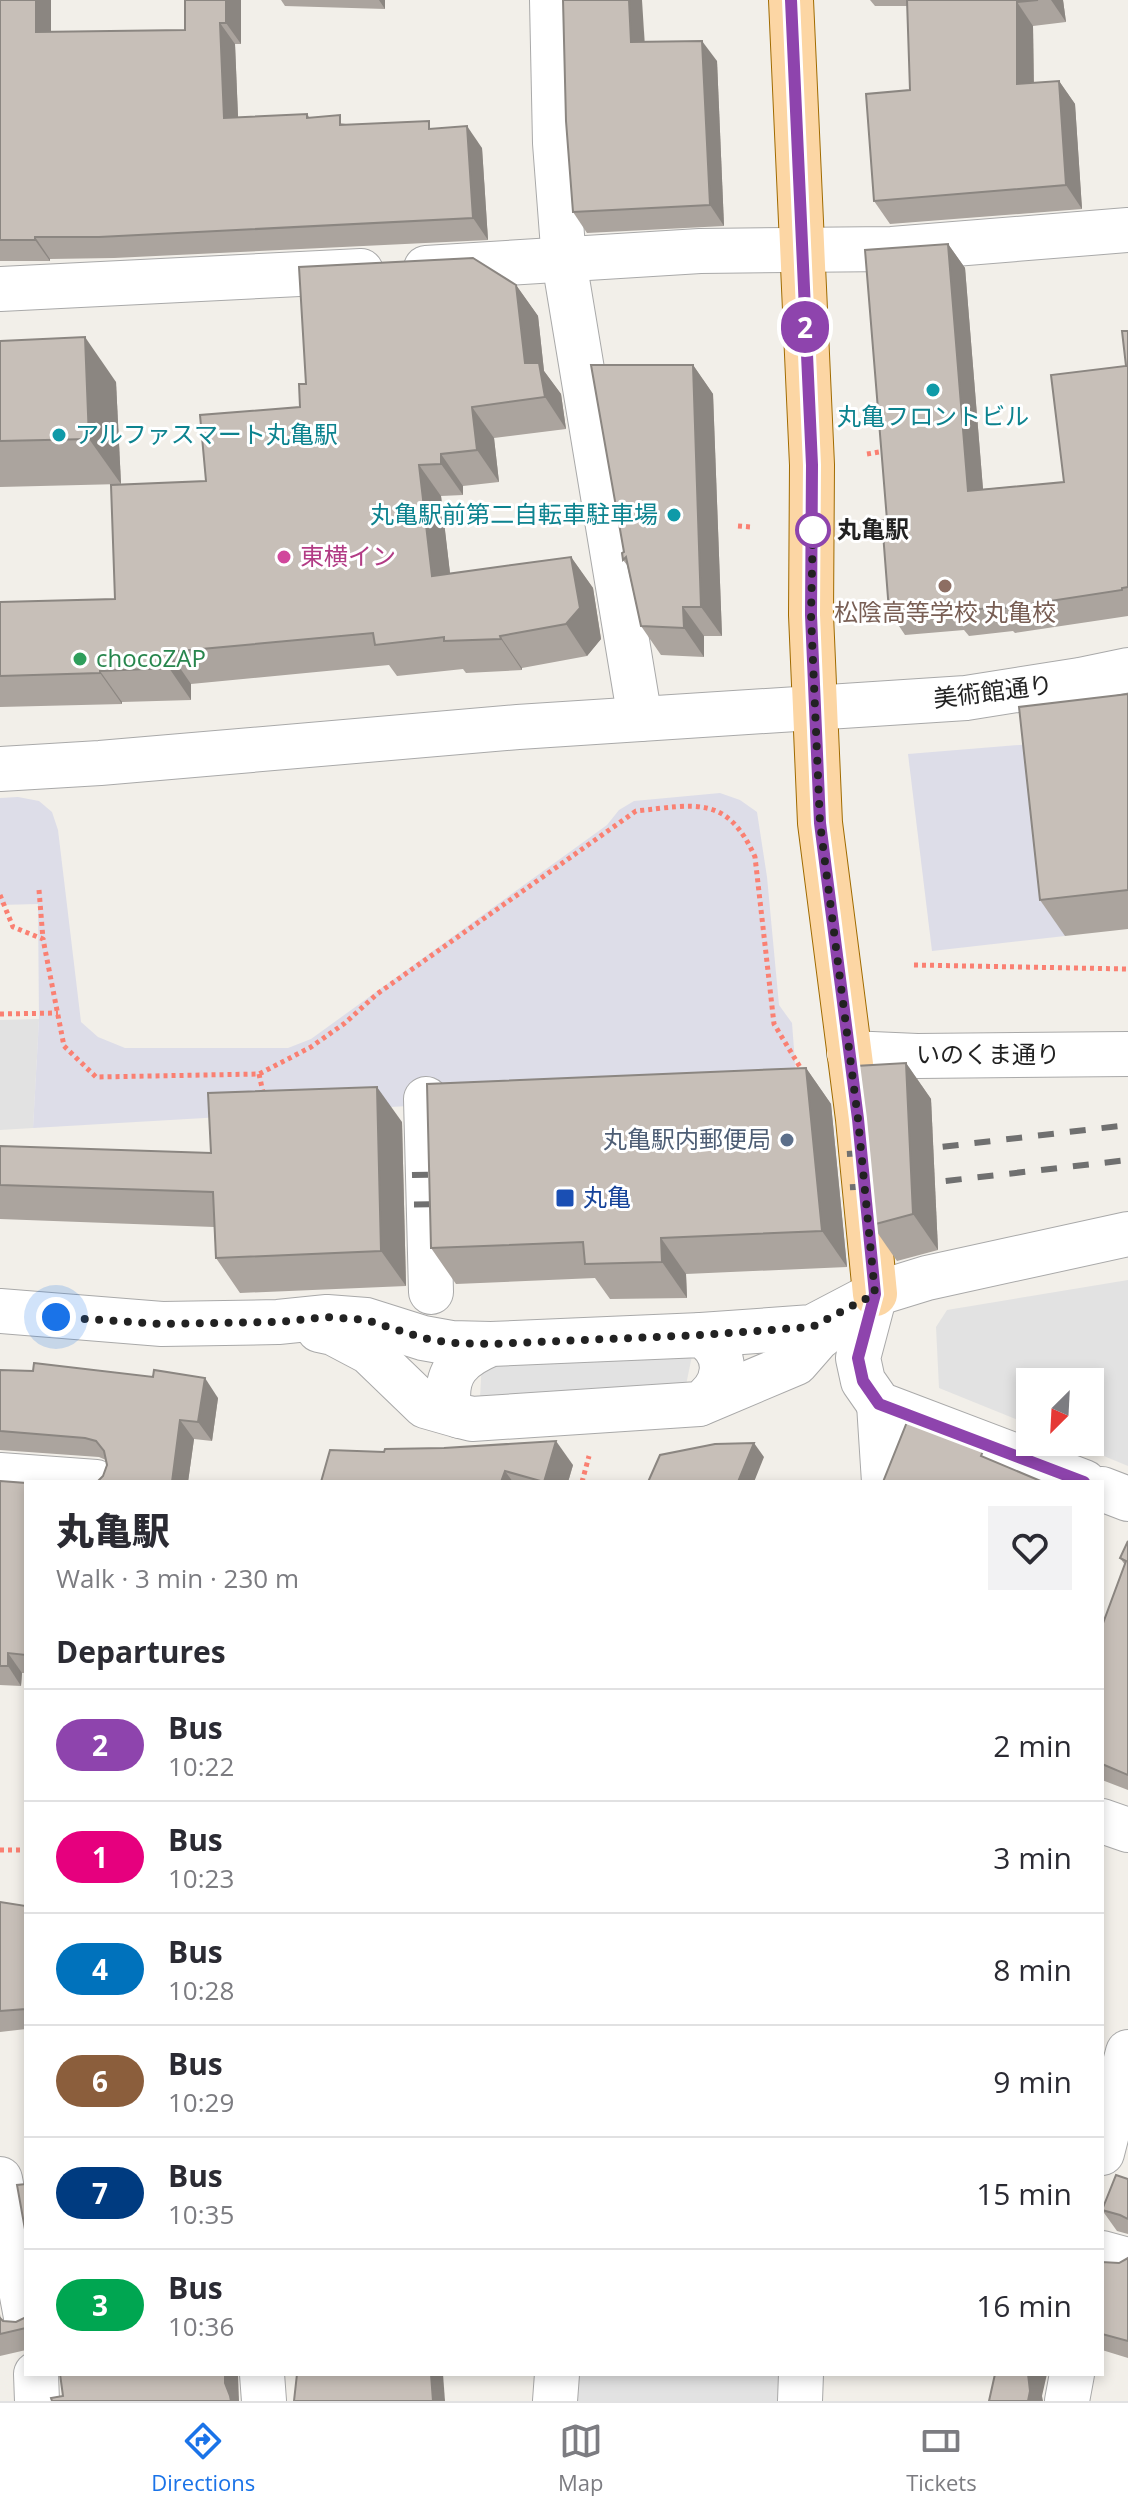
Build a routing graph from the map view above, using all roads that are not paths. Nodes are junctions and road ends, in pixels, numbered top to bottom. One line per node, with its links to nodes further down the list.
1 (552, 0): 5 (street)
2 (791, 0): 4 (main road)
3 (1128, 230): 4 (street)
4 (801, 250): 5 (street); 8 (main road)
5 (564, 261): 6 (street); 9 (street)
6 (0, 289)
7 (1128, 670): 8 (street, 美術館通り)
8 (835, 705): 9 (street, 美術館通り); 11 (main road)
9 (640, 719): 10 (street, 美術館通り)
10 (0, 769)
11 (849, 1053): 12 (street, いのくま通り); 16 (main road)
12 (1128, 1054)
13 (426, 1099): 15 (street)
14 (1128, 1234): 16 (street)
15 (431, 1292)
16 (875, 1294): 19 (street); 21 (street); 22 (street)
17 (0, 1311): 18 (street)
18 (278, 1322): 20 (street); 23 (street)
19 (701, 1335): 20 (street); 21 (street)
20 (491, 1344): 23 (street)
21 (699, 1404): 23 (street)
22 (879, 1404): 26 (street); 27 (street)
23 (460, 1416)
24 (0, 1475): 25 (street)
25 (69, 1480)
26 (884, 1480)
27 (1079, 1480)
28 (1104, 1490): 29 (street)
29 (1128, 1499)
30 (1104, 1822): 31 (street)
31 (1128, 1830)
32 (1128, 2052): 33 (street)
33 (1104, 2145)
34 (10, 2189): 37 (street)
35 (1104, 2254): 36 (street)
36 (1128, 2260)
37 (24, 2301)
38 (36, 2376): 43 (street)
39 (262, 2376): 44 (street)
40 (557, 2376): 45 (street)
41 (801, 2376): 46 (street)
42 (1072, 2376): 47 (street)
43 (37, 2401)
44 (264, 2401)
45 (555, 2401)
46 (800, 2401)
47 (1067, 2401)

